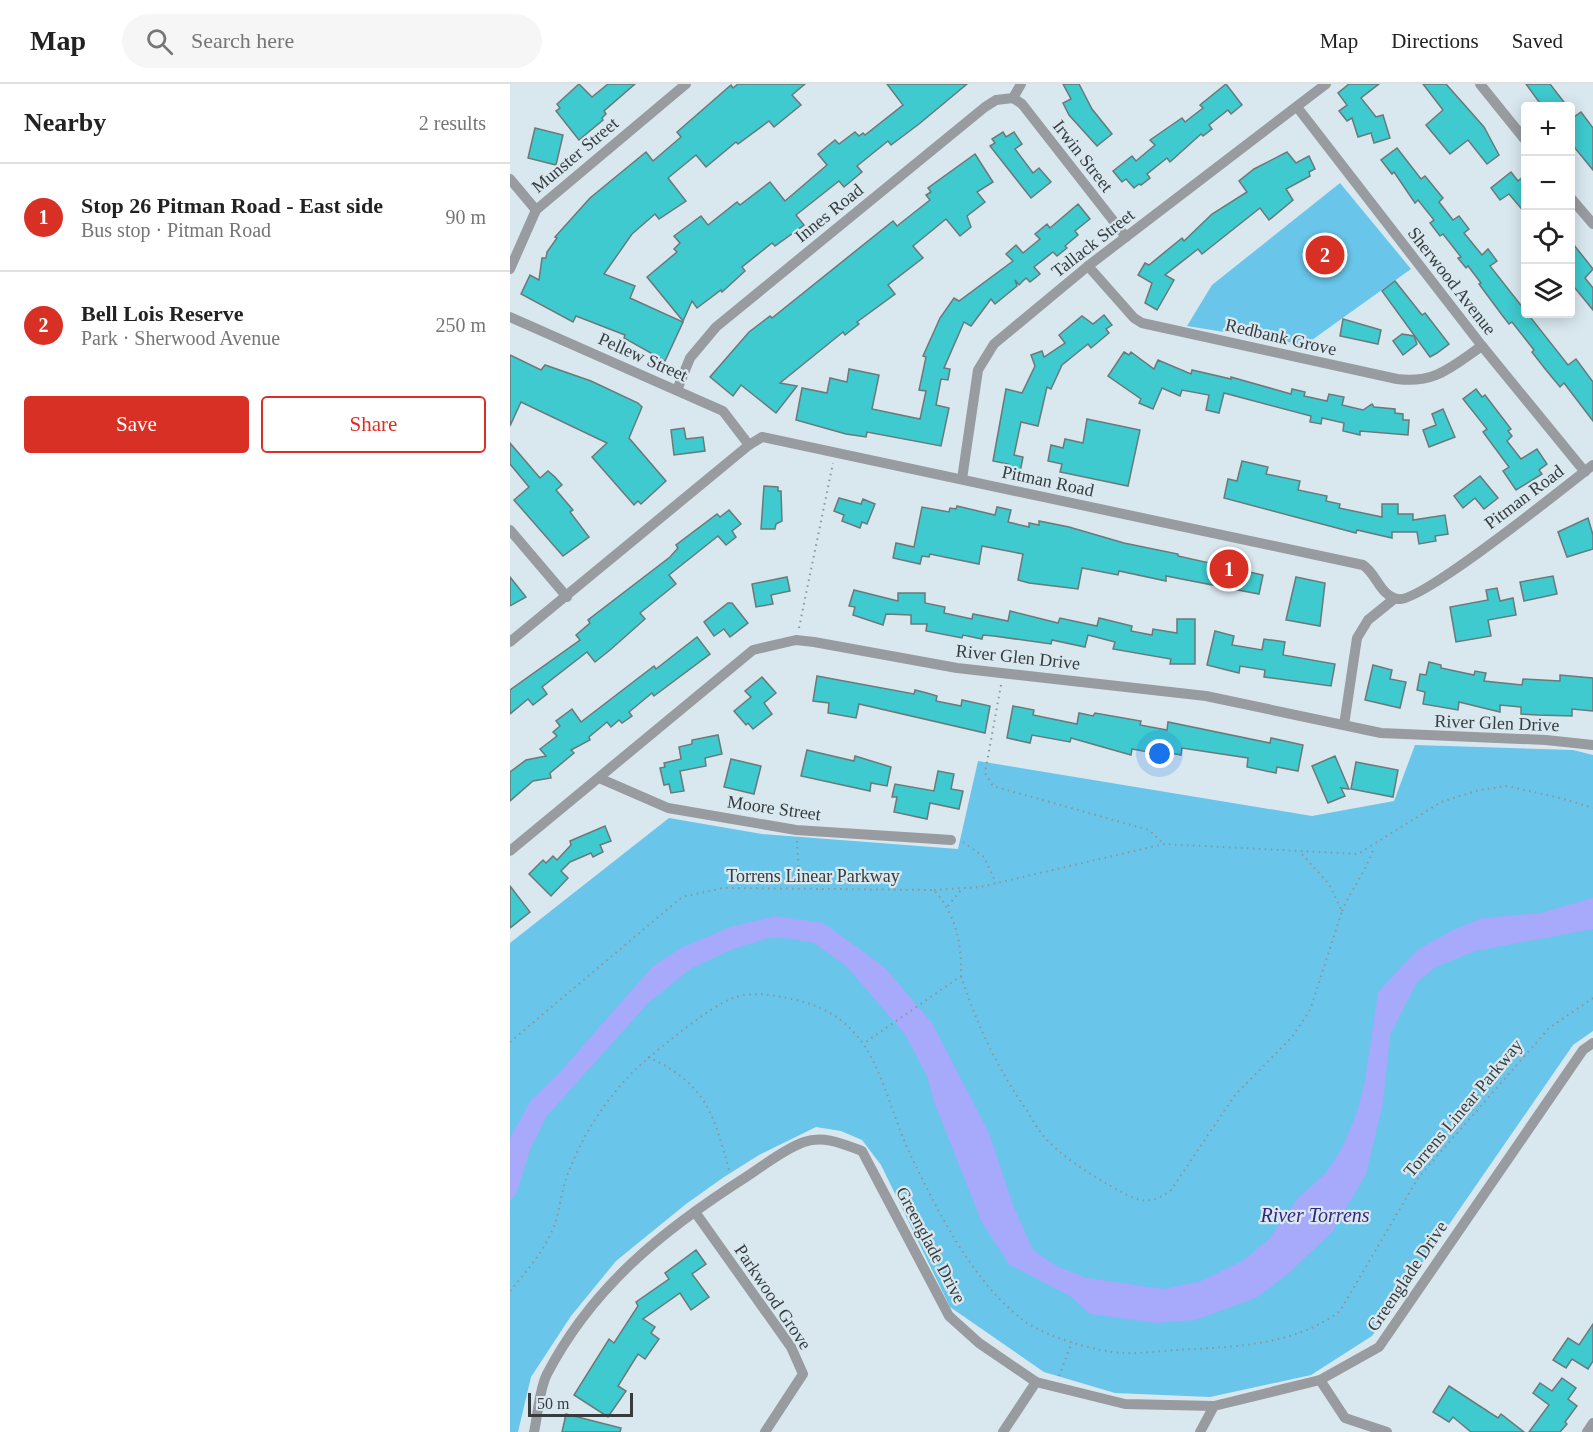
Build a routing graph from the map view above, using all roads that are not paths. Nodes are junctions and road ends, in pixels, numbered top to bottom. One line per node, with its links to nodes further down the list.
1 (686, 84): 10 (street, Munster Street)
2 (1021, 84): 5 (street)
3 (1326, 84): 6 (street, Tallack Street)
4 (1480, 84): 7 (street)
5 (1012, 98): 12 (street, Irwin Street); 17 (street, Innes Road)
6 (1297, 107): 12 (street, Tallack Street); 16 (street, Sherwood Avenue)
7 (1521, 135)
8 (510, 179): 10 (street)
9 (1575, 202): 11 (street)
10 (536, 210): 14 (street, Munster Street)
11 (1593, 224)
12 (1126, 237): 13 (street, Tallack Street)
13 (1088, 266): 16 (street, Redbank Grove); 20 (street, Tallack Street)
14 (510, 269)
15 (510, 317): 17 (street, Pellew Street)
16 (1482, 346): 19 (street, Sherwood Avenue)
17 (676, 390): 18 (street, Pellew Street)
18 (749, 445): 20 (street, Pitman Road); 22 (street, Pitman Road)
19 (1589, 468): 23 (street, Pitman Road)
20 (962, 479): 23 (street, Pitman Road)
21 (510, 530): 22 (street)
22 (567, 597): 24 (street, Pitman Road)
23 (1394, 599): 25 (street)
24 (510, 642)
25 (1344, 725): 26 (street, River Glen Drive); 27 (street, River Glen Drive)
26 (1593, 745)
27 (599, 778): 28 (street, Moore Street); 29 (street, River Glen Drive)
28 (951, 840)
29 (510, 851)
30 (1593, 1043): 32 (street, Greenglade Drive)
31 (695, 1212): 33 (street, Greenglade Drive); 36 (street, Greenglade Drive); 37 (street, Parkwood Grove)
32 (1320, 1380): 34 (street, Greenglade Drive); 40 (street)
33 (1036, 1382): 34 (street, Greenglade Drive); 38 (street)
34 (1214, 1406): 39 (street)
35 (1593, 1423): 41 (street)
36 (534, 1432)
37 (765, 1432)
38 (1003, 1432)
39 (1200, 1432)
40 (1387, 1432)
41 (1587, 1432)

